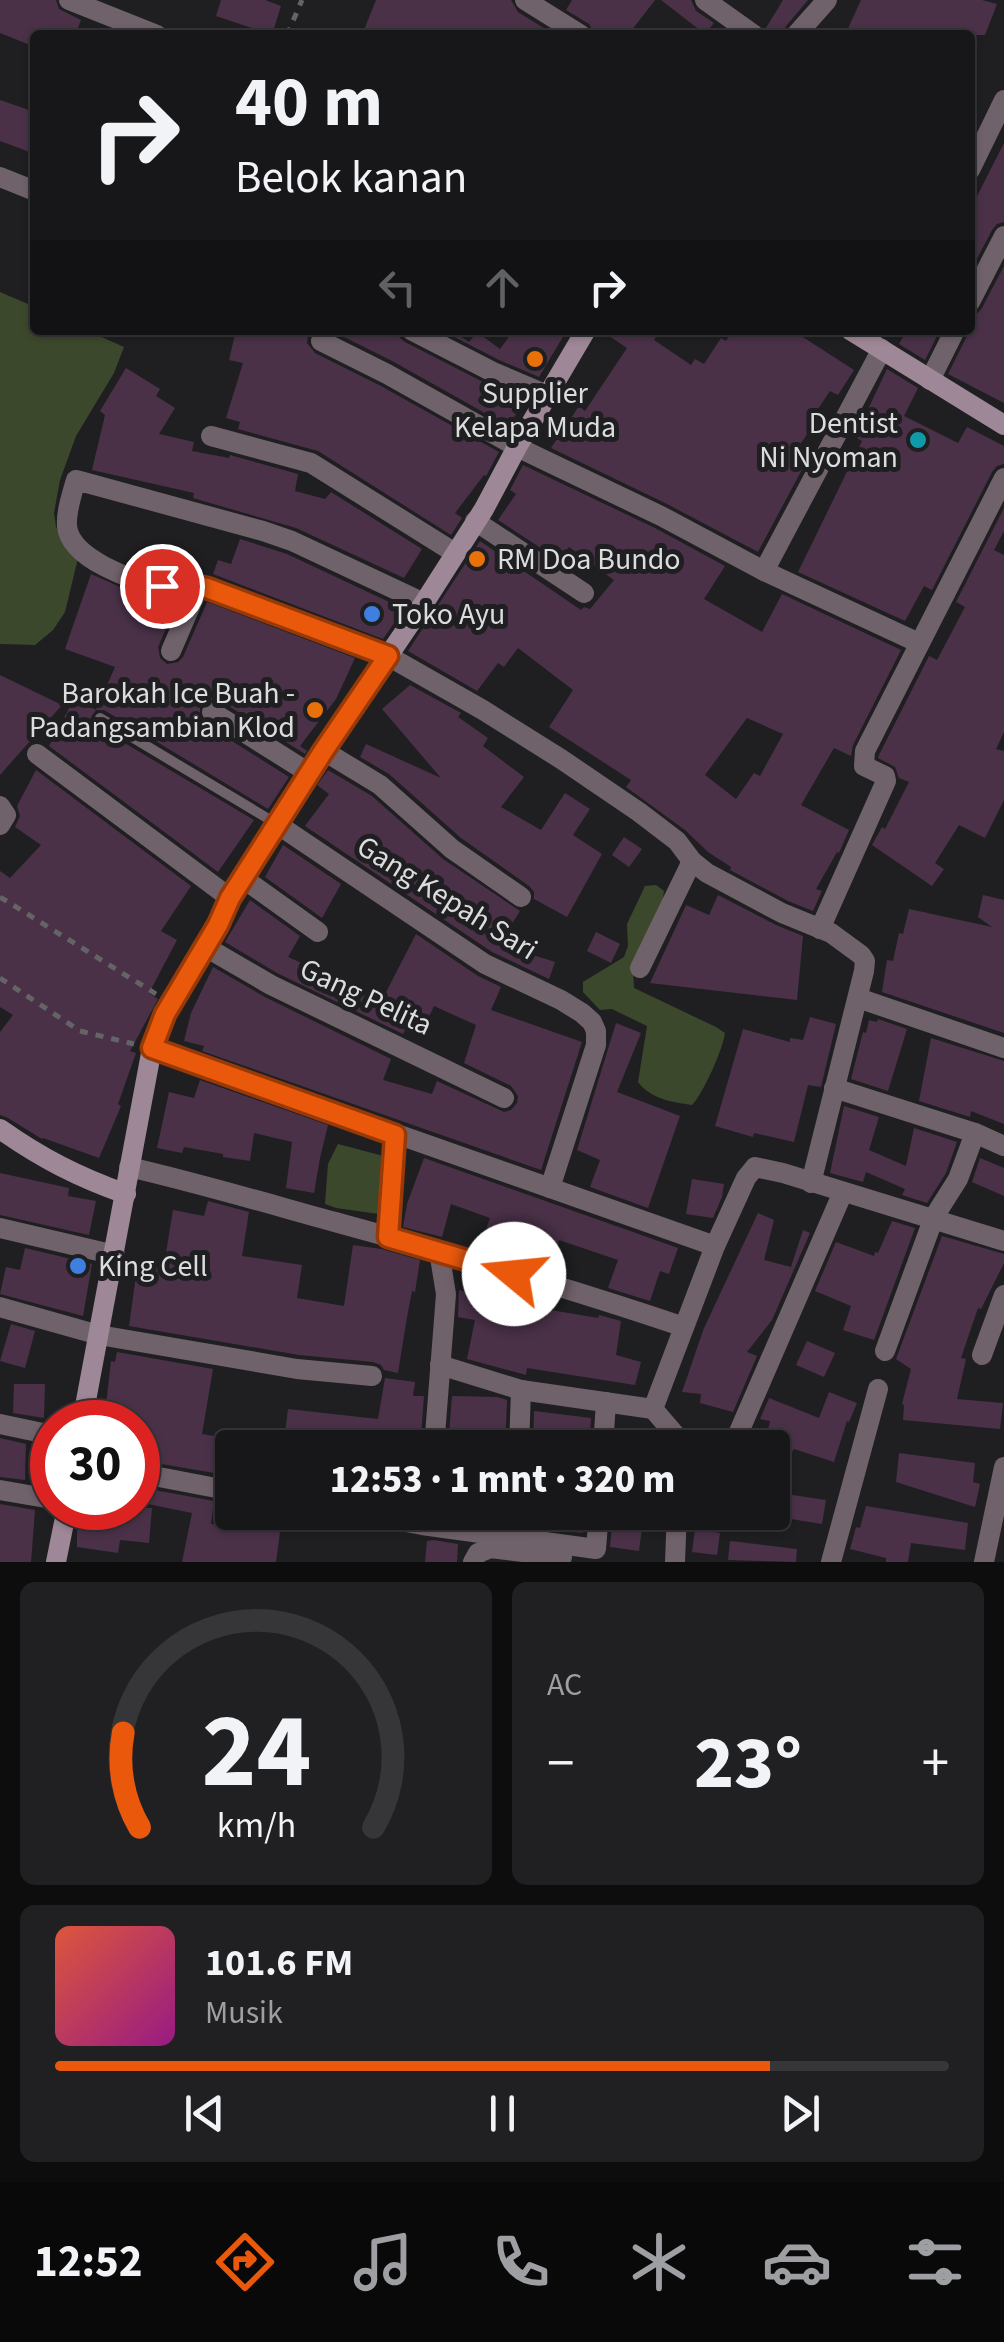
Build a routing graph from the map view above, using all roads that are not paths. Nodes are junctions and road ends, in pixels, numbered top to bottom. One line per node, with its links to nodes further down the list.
1 (69, 0): 5 (street)
2 (524, 0): 6 (street)
3 (705, 0): 7 (street)
4 (827, 0): 8 (street)
5 (144, 30)
6 (573, 30)
7 (747, 30)
8 (800, 30)
9 (1004, 100): 10 (street)
10 (975, 160)
11 (0, 176): 12 (street)
12 (30, 189)
13 (1004, 236): 14 (street)
14 (975, 292)
15 (421, 335): 21 (street)
16 (579, 335): 21 (street)
17 (953, 335): 20 (street)
18 (321, 341): 24 (street)
19 (879, 341): 20 (street); 28 (street)
20 (930, 380): 22 (street)
21 (547, 395): 24 (street)
22 (1004, 425)
23 (211, 436): 27 (street)
24 (516, 447): 26 (street); 28 (street)
25 (1004, 478): 32 (street)
26 (475, 522): 27 (street); 30 (street)
27 (455, 553): 31 (street)
28 (764, 571): 32 (street)
29 (196, 585): 31 (street); 33 (street); 34 (street)
30 (584, 593)
31 (424, 603): 34 (street)
32 (919, 643): 47 (street)
33 (171, 651)
34 (388, 656): 37 (street); 43 (street)
35 (212, 712): 39 (street)
36 (100, 718): 41 (lane)
37 (324, 750): 39 (street); 45 (street)
38 (36, 754): 46 (street)
39 (309, 773): 41 (street)
40 (0, 806): 42 (street)
41 (277, 824): 44 (street); 62 (street, Gang Kepah Sari)
42 (0, 825)
43 (692, 861): 47 (street); 50 (street)
44 (244, 879): 46 (street); 48 (street)
45 (521, 897)
46 (230, 898): 49 (street)
47 (820, 928): 51 (street)
48 (318, 932)
49 (204, 946): 52 (street); 55 (street, Gang Pelita)
50 (640, 968)
51 (858, 998): 53 (street); 54 (street)
52 (152, 1048): 58 (street); 60 (street)
53 (1004, 1048)
54 (834, 1088): 57 (street); 61 (street)
55 (504, 1098)
56 (0, 1129): 64 (street)
57 (975, 1133): 59 (street); 65 (street)
58 (395, 1135): 62 (street); 67 (street)
59 (1004, 1146)
60 (129, 1166): 64 (street); 67 (street)
61 (811, 1183): 63 (street); 69 (street)
62 (550, 1188): 69 (street)
63 (843, 1192): 65 (street); 91 (street)
64 (126, 1194): 71 (street)
65 (934, 1217): 68 (street); 76 (street)
66 (0, 1228): 71 (street)
67 (388, 1237): 70 (street)
68 (1004, 1241)
69 (715, 1246): 74 (street)
70 (439, 1251): 74 (street); 78 (street)
71 (115, 1255): 75 (street)
72 (1004, 1296): 77 (street)
73 (0, 1307): 75 (street)
74 (684, 1327): 84 (street)
75 (100, 1335): 79 (street); 82 (street)
76 (885, 1351)
77 (982, 1356)
78 (440, 1365): 81 (street); 87 (street)
79 (372, 1376)
80 (878, 1389): 107 (street)
81 (521, 1390): 83 (street); 88 (street)
82 (87, 1400)
83 (606, 1402): 84 (street); 89 (street)
84 (653, 1409): 90 (street)
85 (0, 1424): 86 (street)
86 (30, 1430)
87 (435, 1430)
88 (520, 1430)
89 (604, 1430)
90 (673, 1430)
91 (740, 1430)
92 (1004, 1467): 108 (street)
93 (160, 1478): 94 (street)
94 (215, 1488)
95 (0, 1490): 96 (street)
96 (30, 1495)
97 (62, 1530): 103 (street)
98 (480, 1530): 102 (street)
99 (516, 1530): 102 (street)
100 (598, 1530): 102 (street)
101 (676, 1530): 106 (street)
102 (516, 1537)
103 (56, 1562)
104 (473, 1562): 105 (street)
105 (598, 1562)
106 (675, 1562)
107 (831, 1562)
108 (984, 1562)

